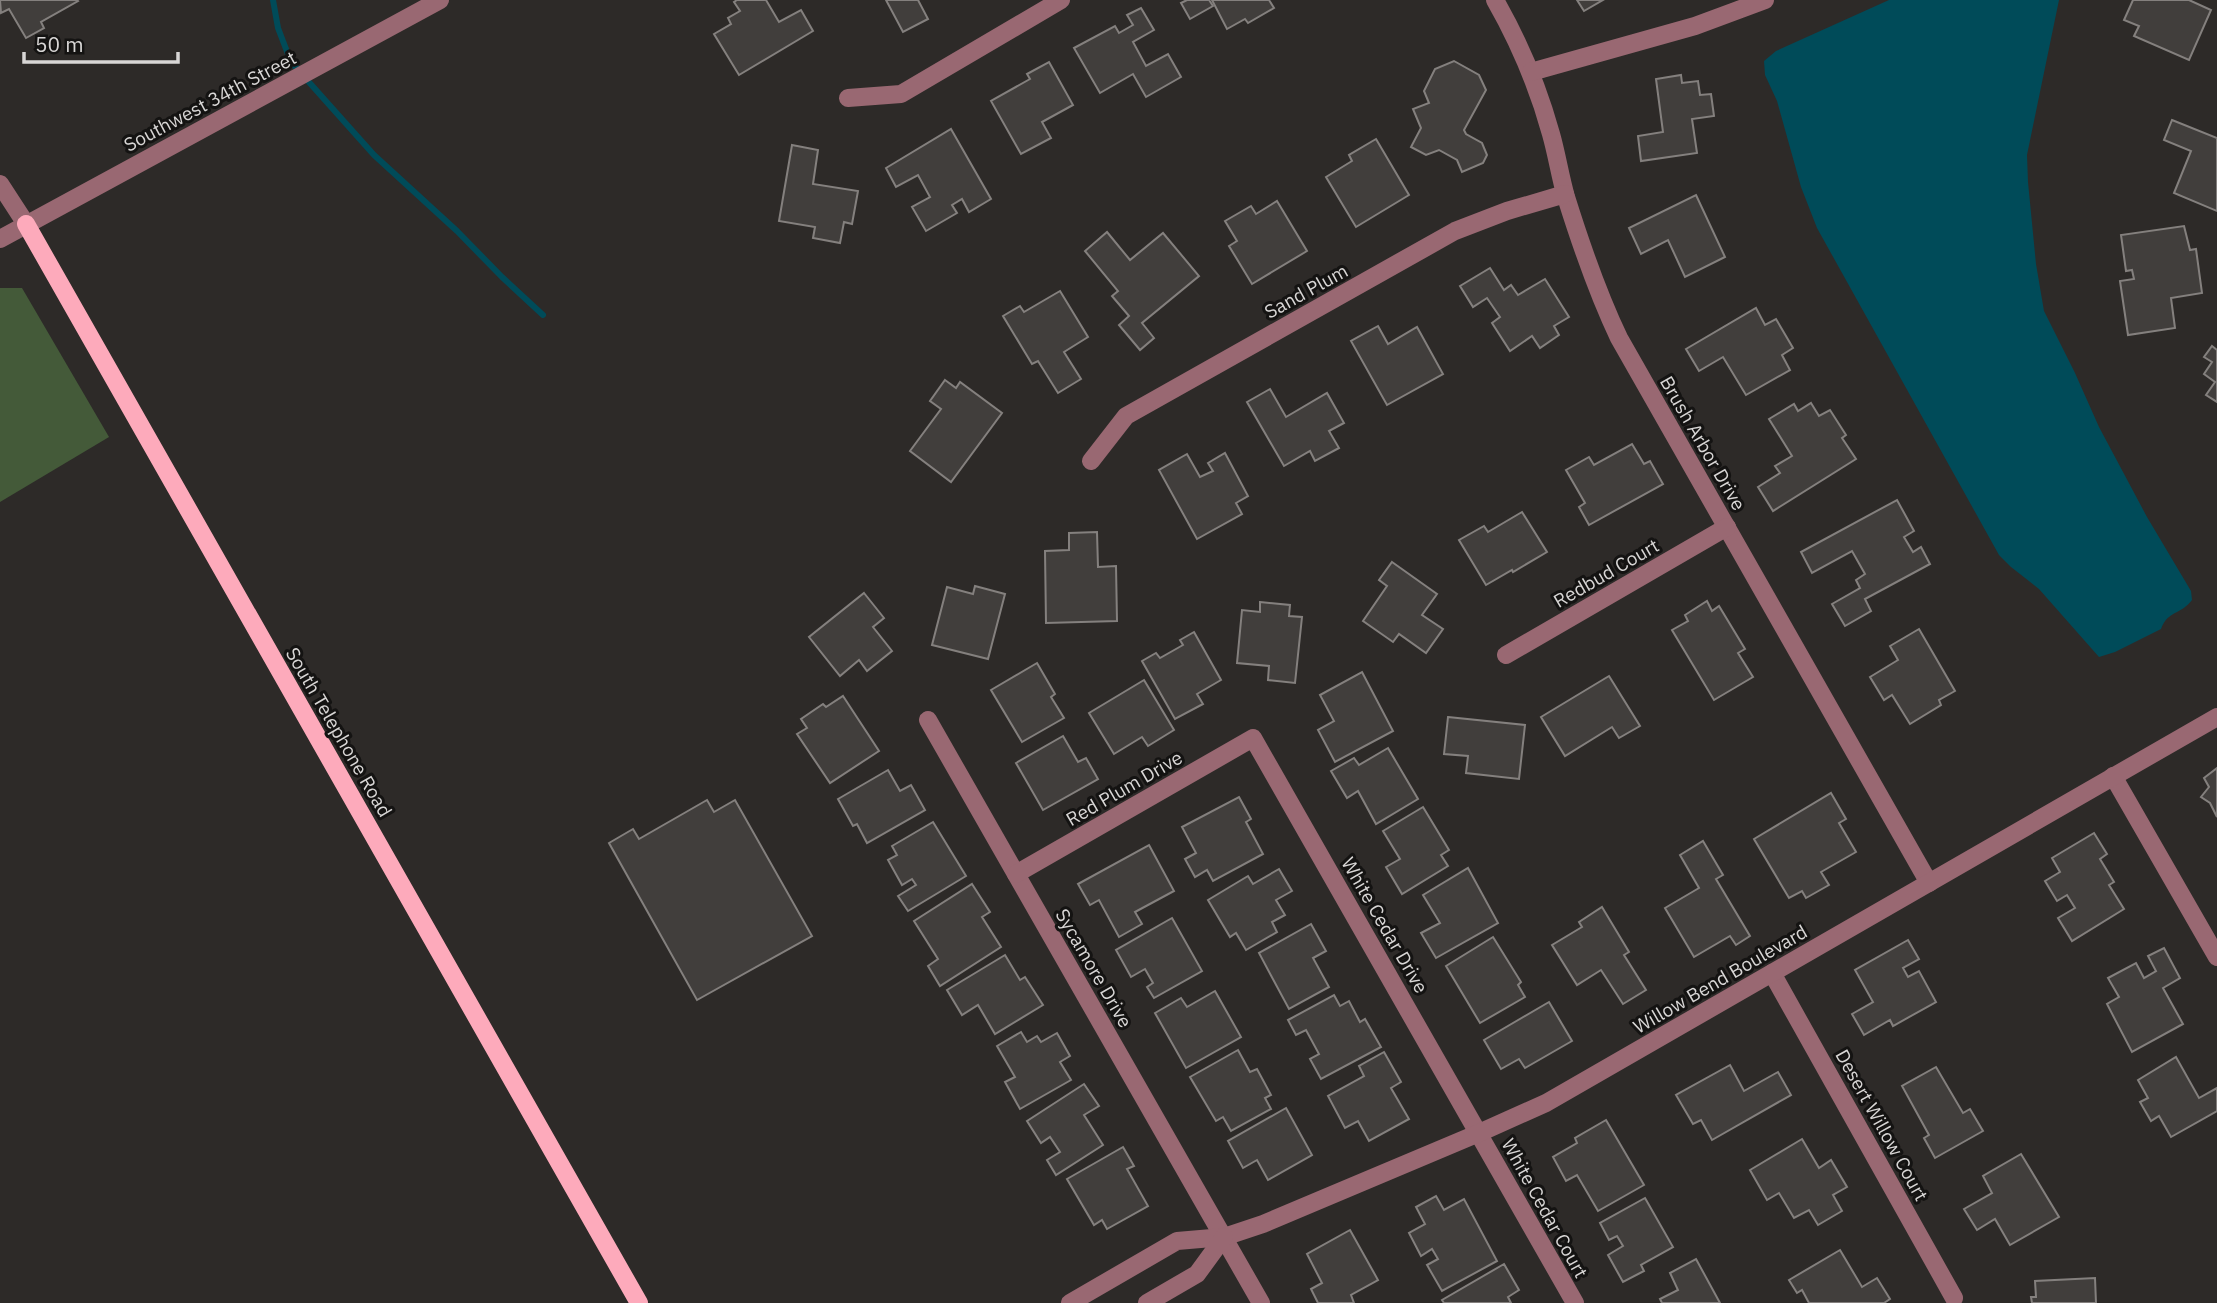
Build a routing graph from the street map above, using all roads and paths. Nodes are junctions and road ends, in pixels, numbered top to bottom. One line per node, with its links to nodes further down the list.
1 (440, 0): 9 (street, Southwest 34th Street)
2 (1061, 0): 6 (street)
3 (1495, 0): 5 (street, Brush Arbor Drive)
4 (1765, 0): 5 (street)
5 (1531, 72): 8 (street, Brush Arbor Drive)
6 (848, 99)
7 (0, 184): 9 (street, South Telephone Road)
8 (1565, 194): 11 (street, Sand Plum); 12 (street, Brush Arbor Drive)
9 (26, 224): 10 (street, Southwest 34th Street); 25 (main road, South Telephone Road)
10 (0, 239)
11 (1091, 461)
12 (1727, 527): 13 (street, Redbud Court); 19 (street, Brush Arbor Drive)
13 (1506, 655)
14 (2217, 717): 17 (street, Willow Bend Boulevard)
15 (928, 720): 18 (street, Sycamore Drive)
16 (1253, 738): 18 (street, Red Plum Drive); 22 (street, White Cedar Drive)
17 (2113, 776): 19 (street, Willow Bend Boulevard); 20 (street)
18 (1016, 874): 23 (street, Sycamore Drive)
19 (1928, 883): 21 (street, Willow Bend Boulevard)
20 (2217, 957)
21 (1772, 973): 22 (street, Willow Bend Boulevard); 24 (street, Desert Willow Court)
22 (1479, 1133): 23 (street, Willow Bend Boulevard); 29 (street, White Cedar Court)
23 (1224, 1237): 26 (street, Willow Bend Boulevard); 27 (street); 28 (street, Sycamore Drive)
24 (1954, 1298)
25 (639, 1303)
26 (1070, 1303)
27 (1147, 1303)
28 (1261, 1303)
29 (1575, 1303)

